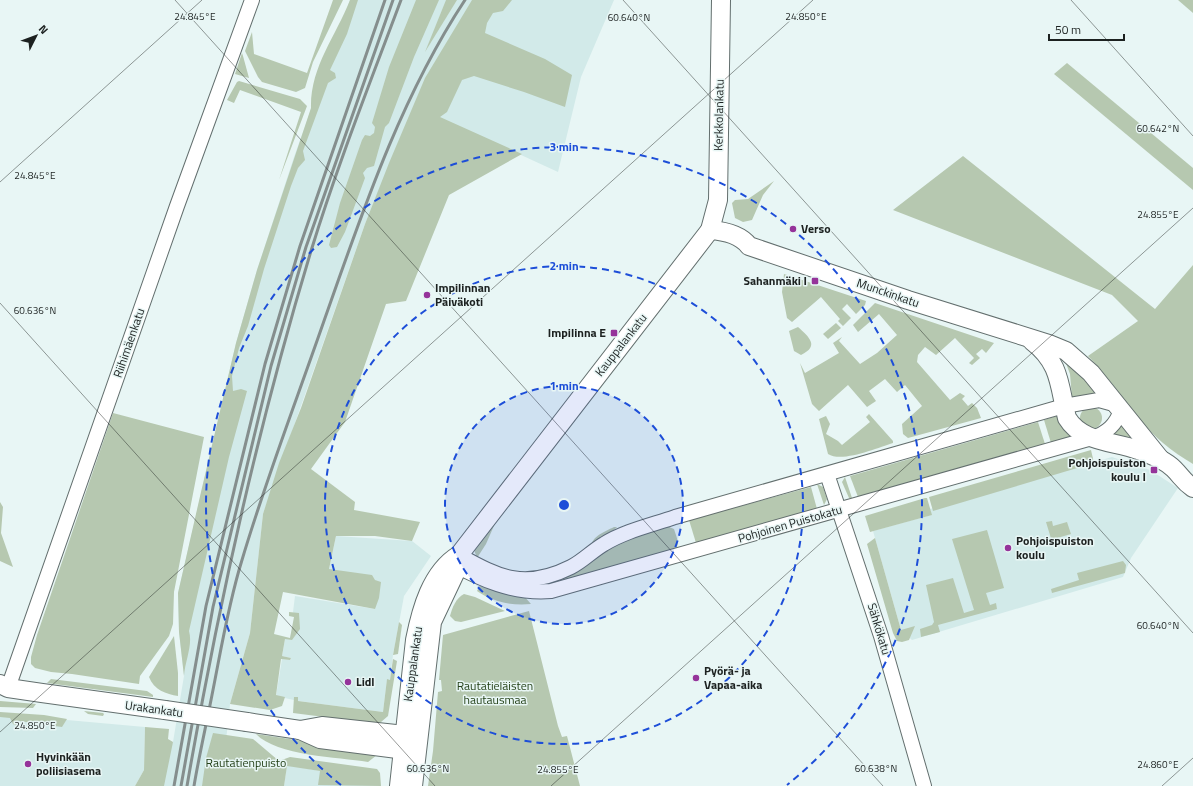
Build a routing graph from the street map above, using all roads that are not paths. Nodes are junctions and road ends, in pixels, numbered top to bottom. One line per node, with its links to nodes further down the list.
1 (252, 0): 14 (street, Riihimäenkatu)
2 (721, 0): 3 (main road, Kerkkolankatu)
3 (710, 230): 4 (main road, Munckinkatu); 13 (main road, Kauppalankatu)
4 (1028, 338): 5 (main road, Munckinkatu); 6 (main road, Munckinkatu)
5 (1064, 406): 6 (street); 7 (main road, Munckinkatu); 9 (street)
6 (1119, 407): 7 (street, Pohjoinen Puistokatu); 8 (main road, Munckinkatu)
7 (1092, 438): 8 (main road, Munckinkatu); 12 (street, Pohjoinen Puistokatu)
8 (1167, 464): 10 (main road, Munckinkatu); 11 (main road, Munckinkatu)
9 (828, 474): 12 (street, Sähkökatu); 13 (street)
10 (1193, 475)
11 (1193, 488)
12 (840, 510): 13 (street, Pohjoinen Puistokatu); 18 (street, Sähkökatu)
13 (455, 561): 15 (main road, Kauppalankatu)
14 (3, 688): 15 (main road, Urakankatu, bridge)
15 (411, 743): 16 (main road, Kauppalankatu); 17 (main road, Kauppalankatu)
16 (399, 786)
17 (413, 786)
18 (924, 786)

